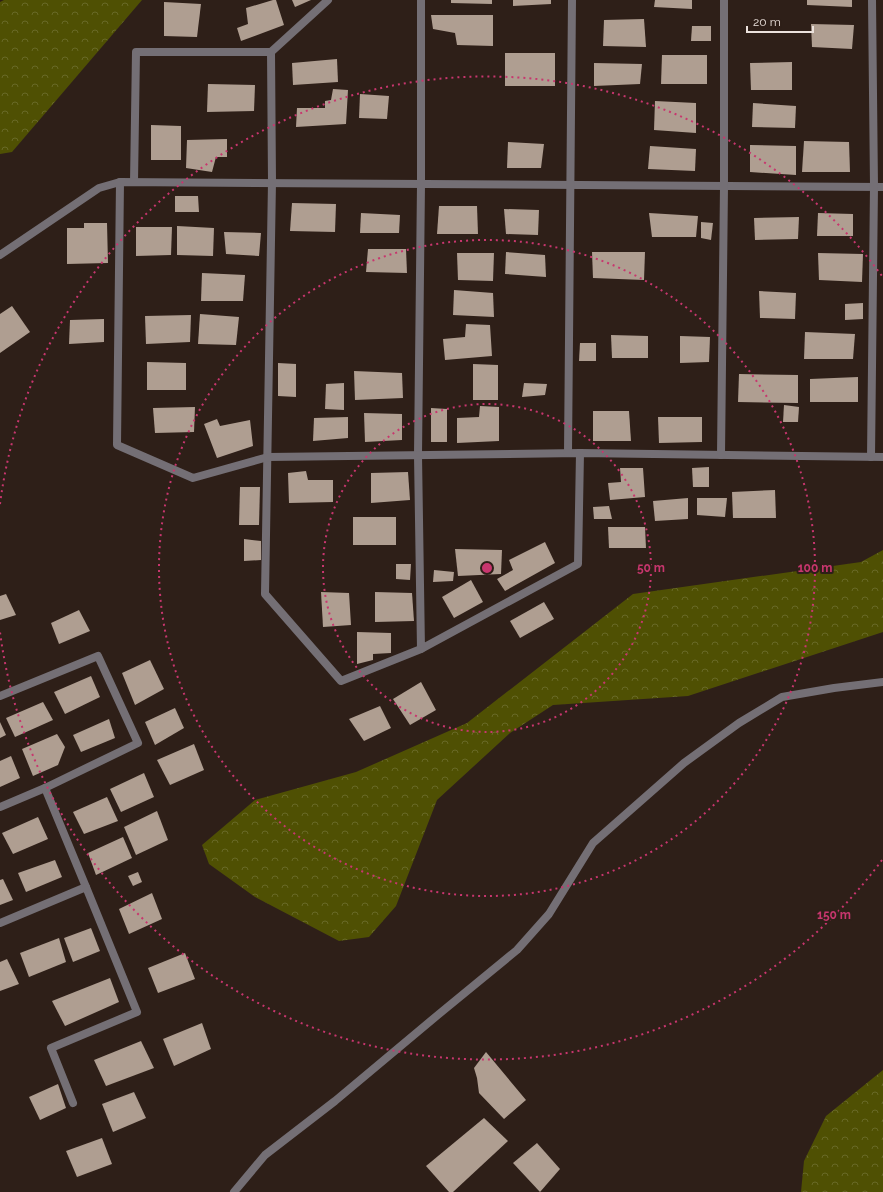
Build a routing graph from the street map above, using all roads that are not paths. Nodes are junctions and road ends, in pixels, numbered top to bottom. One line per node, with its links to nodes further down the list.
1 (328, 0): 6 (street)
2 (421, 0): 10 (street)
3 (572, 0): 11 (street)
4 (724, 0): 12 (street)
5 (872, 0): 13 (street)
6 (271, 52): 8 (street); 9 (street)
7 (120, 182): 8 (street); 14 (street); 19 (street)
8 (134, 182): 9 (street)
9 (272, 182): 10 (street); 19 (street)
10 (421, 184): 11 (street); 17 (street)
11 (570, 185): 12 (street); 15 (street)
12 (724, 186): 13 (street); 18 (street)
13 (879, 187): 20 (street)
14 (0, 255)
15 (568, 453): 16 (street); 17 (street)
16 (580, 453): 18 (street); 22 (street)
17 (418, 455): 19 (street); 22 (street)
18 (721, 455): 20 (street)
19 (268, 457): 22 (street)
20 (871, 457): 21 (street)
21 (883, 457)
22 (421, 649)
23 (883, 682): 30 (street)
24 (0, 696): 25 (street)
25 (45, 788): 26 (street); 27 (street)
26 (0, 807)
27 (86, 887): 28 (street); 29 (street)
28 (0, 923)
29 (73, 1103)
30 (234, 1192)

